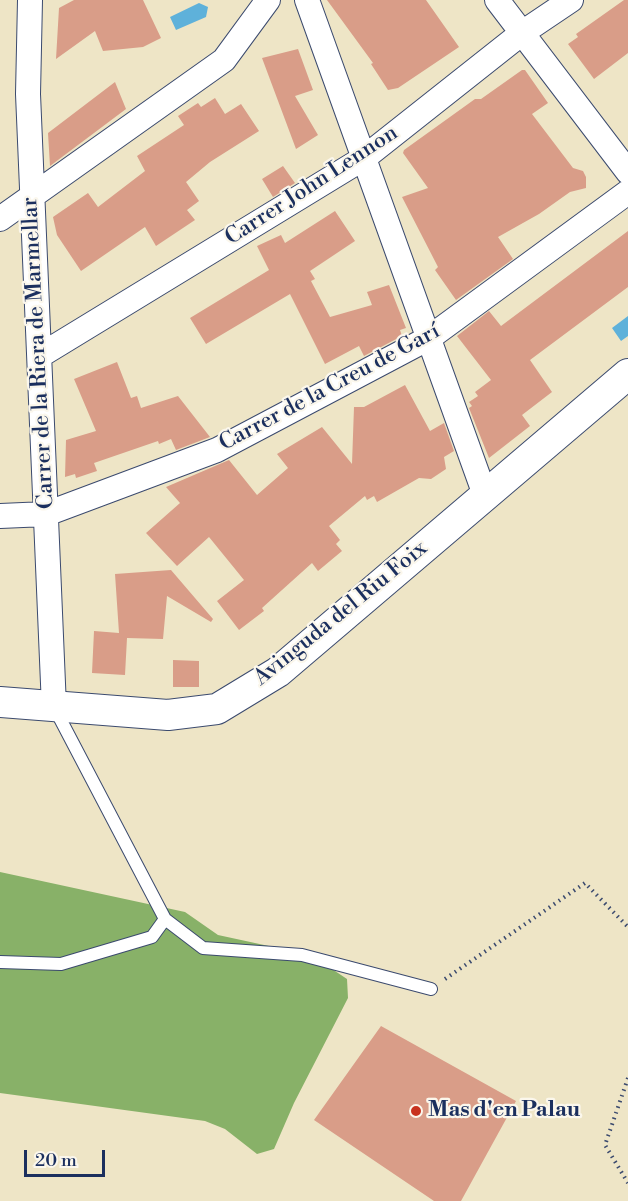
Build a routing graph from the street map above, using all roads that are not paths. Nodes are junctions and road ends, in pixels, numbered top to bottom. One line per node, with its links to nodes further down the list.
1 (30, 0): 10 (street, Carrer de la Riera de Marmellar)
2 (268, 0): 10 (street)
3 (307, 0): 7 (street)
4 (497, 0): 6 (street)
5 (571, 0): 6 (street, Carrer John Lennon)
6 (522, 33): 7 (street, Carrer John Lennon); 8 (street)
7 (363, 158): 12 (street); 13 (street, Carrer John Lennon)
8 (628, 172)
9 (628, 192): 12 (street, Carrer de la Creu de Garí)
10 (32, 195): 11 (street); 13 (street, Carrer de la Riera de Marmellar)
11 (0, 219)
12 (429, 338): 15 (street); 16 (street, Carrer de la Creu de Garí)
13 (41, 355): 16 (street, Carrer de la Riera de Marmellar)
14 (628, 374): 15 (street, Avinguda del Riu Foix)
15 (485, 495): 19 (street, Avinguda del Riu Foix)
16 (46, 514): 17 (street, Carrer de la Creu de Garí); 19 (street, Carrer de la Riera de Marmellar)
17 (0, 516)
18 (0, 702): 19 (street, Avinguda del Riu Foix)
19 (54, 706): 20 (lane)
20 (165, 919): 21 (lane); 22 (lane)
21 (0, 962)
22 (431, 989)

